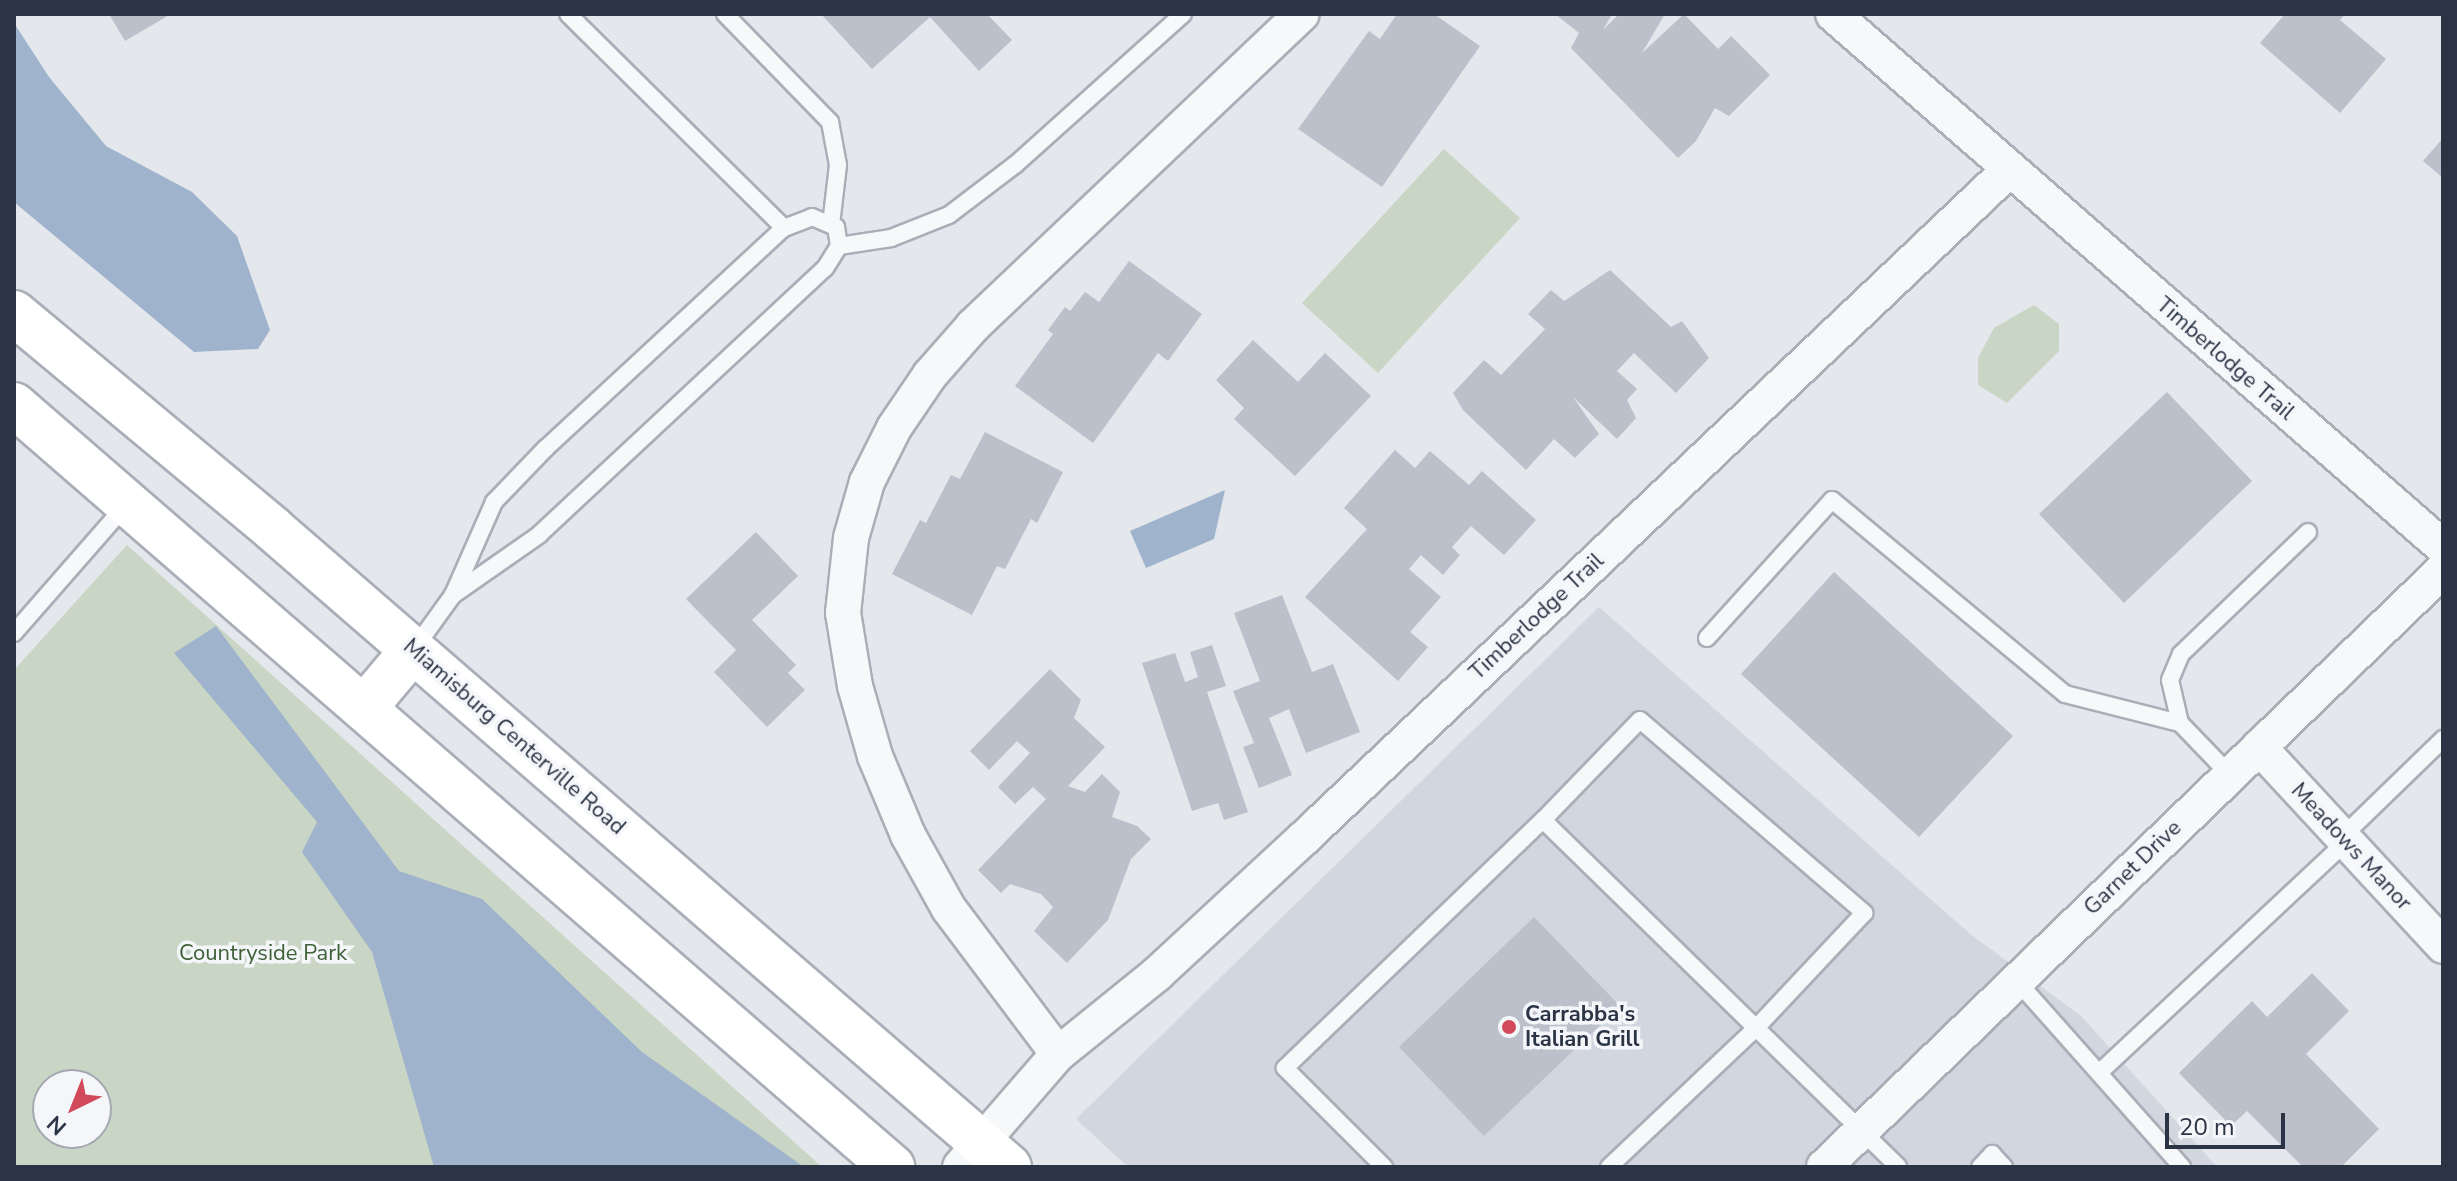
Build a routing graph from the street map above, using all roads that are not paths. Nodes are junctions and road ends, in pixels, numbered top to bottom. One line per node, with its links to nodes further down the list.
1 (568, 14): 8 (lane)
2 (725, 14): 7 (lane)
3 (1183, 14): 9 (lane)
4 (1302, 14): 30 (street)
5 (1833, 14): 6 (street, Timberlodge Trail)
6 (2008, 171): 14 (street, Timberlodge Trail); 30 (street, Timberlodge Trail)
7 (831, 225): 8 (lane); 9 (lane)
8 (784, 228): 16 (lane)
9 (839, 246): 16 (lane)
10 (14, 313): 19 (main road, Miamisburg Centerville Road)
11 (14, 405): 12 (main road)
12 (128, 503): 17 (lane); 20 (main road)
13 (2308, 532): 21 (lane)
14 (2443, 547)
15 (2443, 570): 23 (street, Garnet Drive)
16 (453, 595): 19 (lane)
17 (14, 633)
18 (1707, 638): 21 (lane)
19 (413, 650): 20 (main road); 33 (main road, Miamisburg Centerville Road)
20 (364, 708): 34 (main road)
21 (2180, 723): 24 (lane)
22 (2443, 739): 26 (lane)
23 (2259, 747): 24 (street, Garnet Drive); 26 (street, Meadows Manor)
24 (2230, 775): 28 (street, Garnet Drive)
25 (1543, 820): 29 (lane); 29 (lane); 35 (lane)
26 (2344, 840): 27 (street, Meadows Manor); 31 (lane)
27 (2443, 946)
28 (2017, 981): 31 (lane); 32 (street, Garnet Drive)
29 (1756, 1028): 32 (lane); 36 (lane)
30 (1058, 1054): 33 (street, Timberlodge Trail)
31 (2099, 1073): 41 (lane)
32 (1861, 1132): 37 (street, Garnet Drive); 38 (lane)
33 (983, 1159)
34 (892, 1167)
35 (1384, 1167)
36 (1609, 1167)
37 (1824, 1167)
38 (1898, 1167)
39 (1980, 1167): 40 (lane)
40 (2004, 1167)
41 (2182, 1167)

